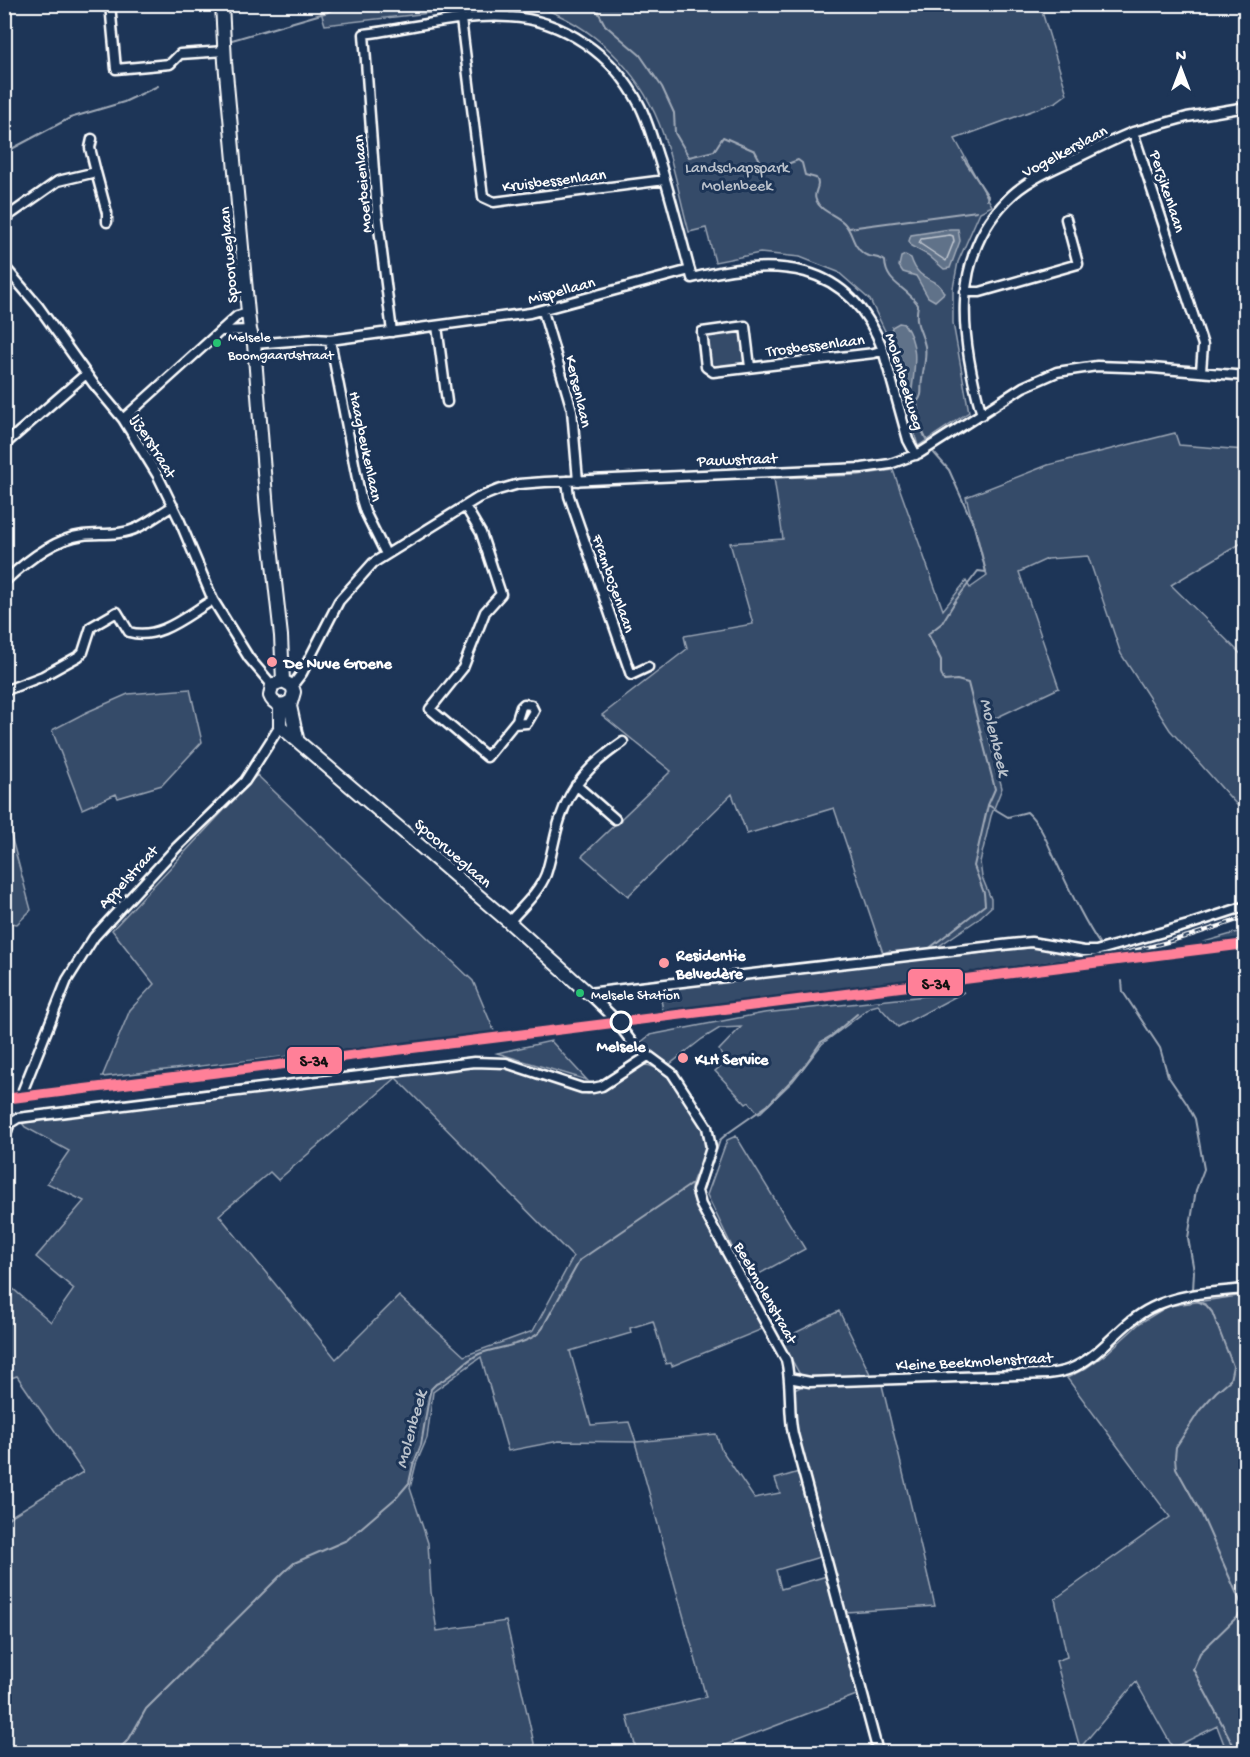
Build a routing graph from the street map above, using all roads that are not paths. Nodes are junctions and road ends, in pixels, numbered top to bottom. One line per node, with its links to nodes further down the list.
1 (110, 4): 4 (street)
2 (222, 4): 4 (street, Spoorweglaan)
3 (461, 20): 9 (street); 9 (street, Kruisbessenlaan); 21 (street, Moerbeienlaan)
4 (225, 51): 17 (street, Spoorweglaan)
5 (1245, 106): 6 (street, Perzikenlaan)
6 (1133, 132): 15 (street, Vogelkerslaan); 26 (street, Perzikenlaan)
7 (92, 139): 8 (street)
8 (96, 172): 10 (street); 12 (street)
9 (665, 180): 14 (street)
10 (4, 219)
11 (1066, 219): 15 (street)
12 (107, 222)
13 (6, 270): 27 (street, Ijzerstraat)
14 (690, 270): 16 (street, Mispellaan); 24 (street, Molenbeekweg)
15 (964, 292): 30 (street, Vogelkerslaan)
16 (543, 311): 18 (street, Mispellaan); 34 (street, Kersenlaan)
17 (248, 313): 19 (street, Spoorweglaan); 20 (street)
18 (437, 326): 21 (street, Mispellaan); 29 (street)
19 (250, 330): 20 (street); 23 (street, Spoorweglaan)
20 (224, 331): 31 (street)
21 (392, 332): 22 (street, Mispellaan)
22 (330, 340): 23 (street, Mispellaan); 38 (street, Haagbeukenlaan)
23 (254, 344): 42 (street, Spoorweglaan)
24 (883, 350): 25 (street, Trosbessenlaan); 33 (street, Molenbeekweg)
25 (750, 367): 25 (street, Trosbessenlaan)
26 (1201, 371): 28 (street, Pauwstraat); 30 (street, Pauwstraat)
27 (86, 374): 31 (street, Ijzerstraat); 32 (street)
28 (1245, 376)
29 (447, 402)
30 (982, 415): 33 (street, Pauwstraat)
31 (123, 419): 36 (street, Ijzerstraat)
32 (4, 445)
33 (916, 455): 34 (street, Pauwstraat)
34 (578, 480): 35 (street, Pauwstraat)
35 (567, 481): 37 (street, Pauwstraat); 41 (street, Frambozenlaan)
36 (173, 506): 39 (street); 40 (street, Ijzerstraat)
37 (465, 506): 38 (street, Pauwstraat); 45 (street)
38 (386, 554): 42 (street, Pauwstraat)
39 (4, 582)
40 (213, 600): 42 (street, Ijzerstraat); 43 (street)
41 (648, 667)
42 (282, 684): 44 (street, Spoorweglaan); 44 (street, Spoorweglaan)
43 (4, 691)
44 (285, 704): 46 (street); 47 (street, Spoorweglaan)
45 (514, 724)
46 (280, 726): 47 (street, Spoorweglaan); 56 (street, Appelstraat)
47 (297, 739): 52 (street, Spoorweglaan)
48 (623, 742): 49 (street)
49 (576, 785): 50 (street); 52 (street)
50 (615, 819)
51 (1245, 906): 53 (street)
52 (510, 922): 53 (street, Spoorweglaan)
53 (588, 993): 54 (street, Spoorweglaan)
54 (617, 1023): 55 (street, Beekmolenstraat)
55 (648, 1056): 57 (street); 59 (street, Beekmolenstraat)
56 (23, 1090)
57 (4, 1139)
58 (1245, 1289): 59 (street, Kleine Beekmolenstraat)
59 (789, 1378): 60 (street, Beekmolenstraat)
60 (878, 1752)

